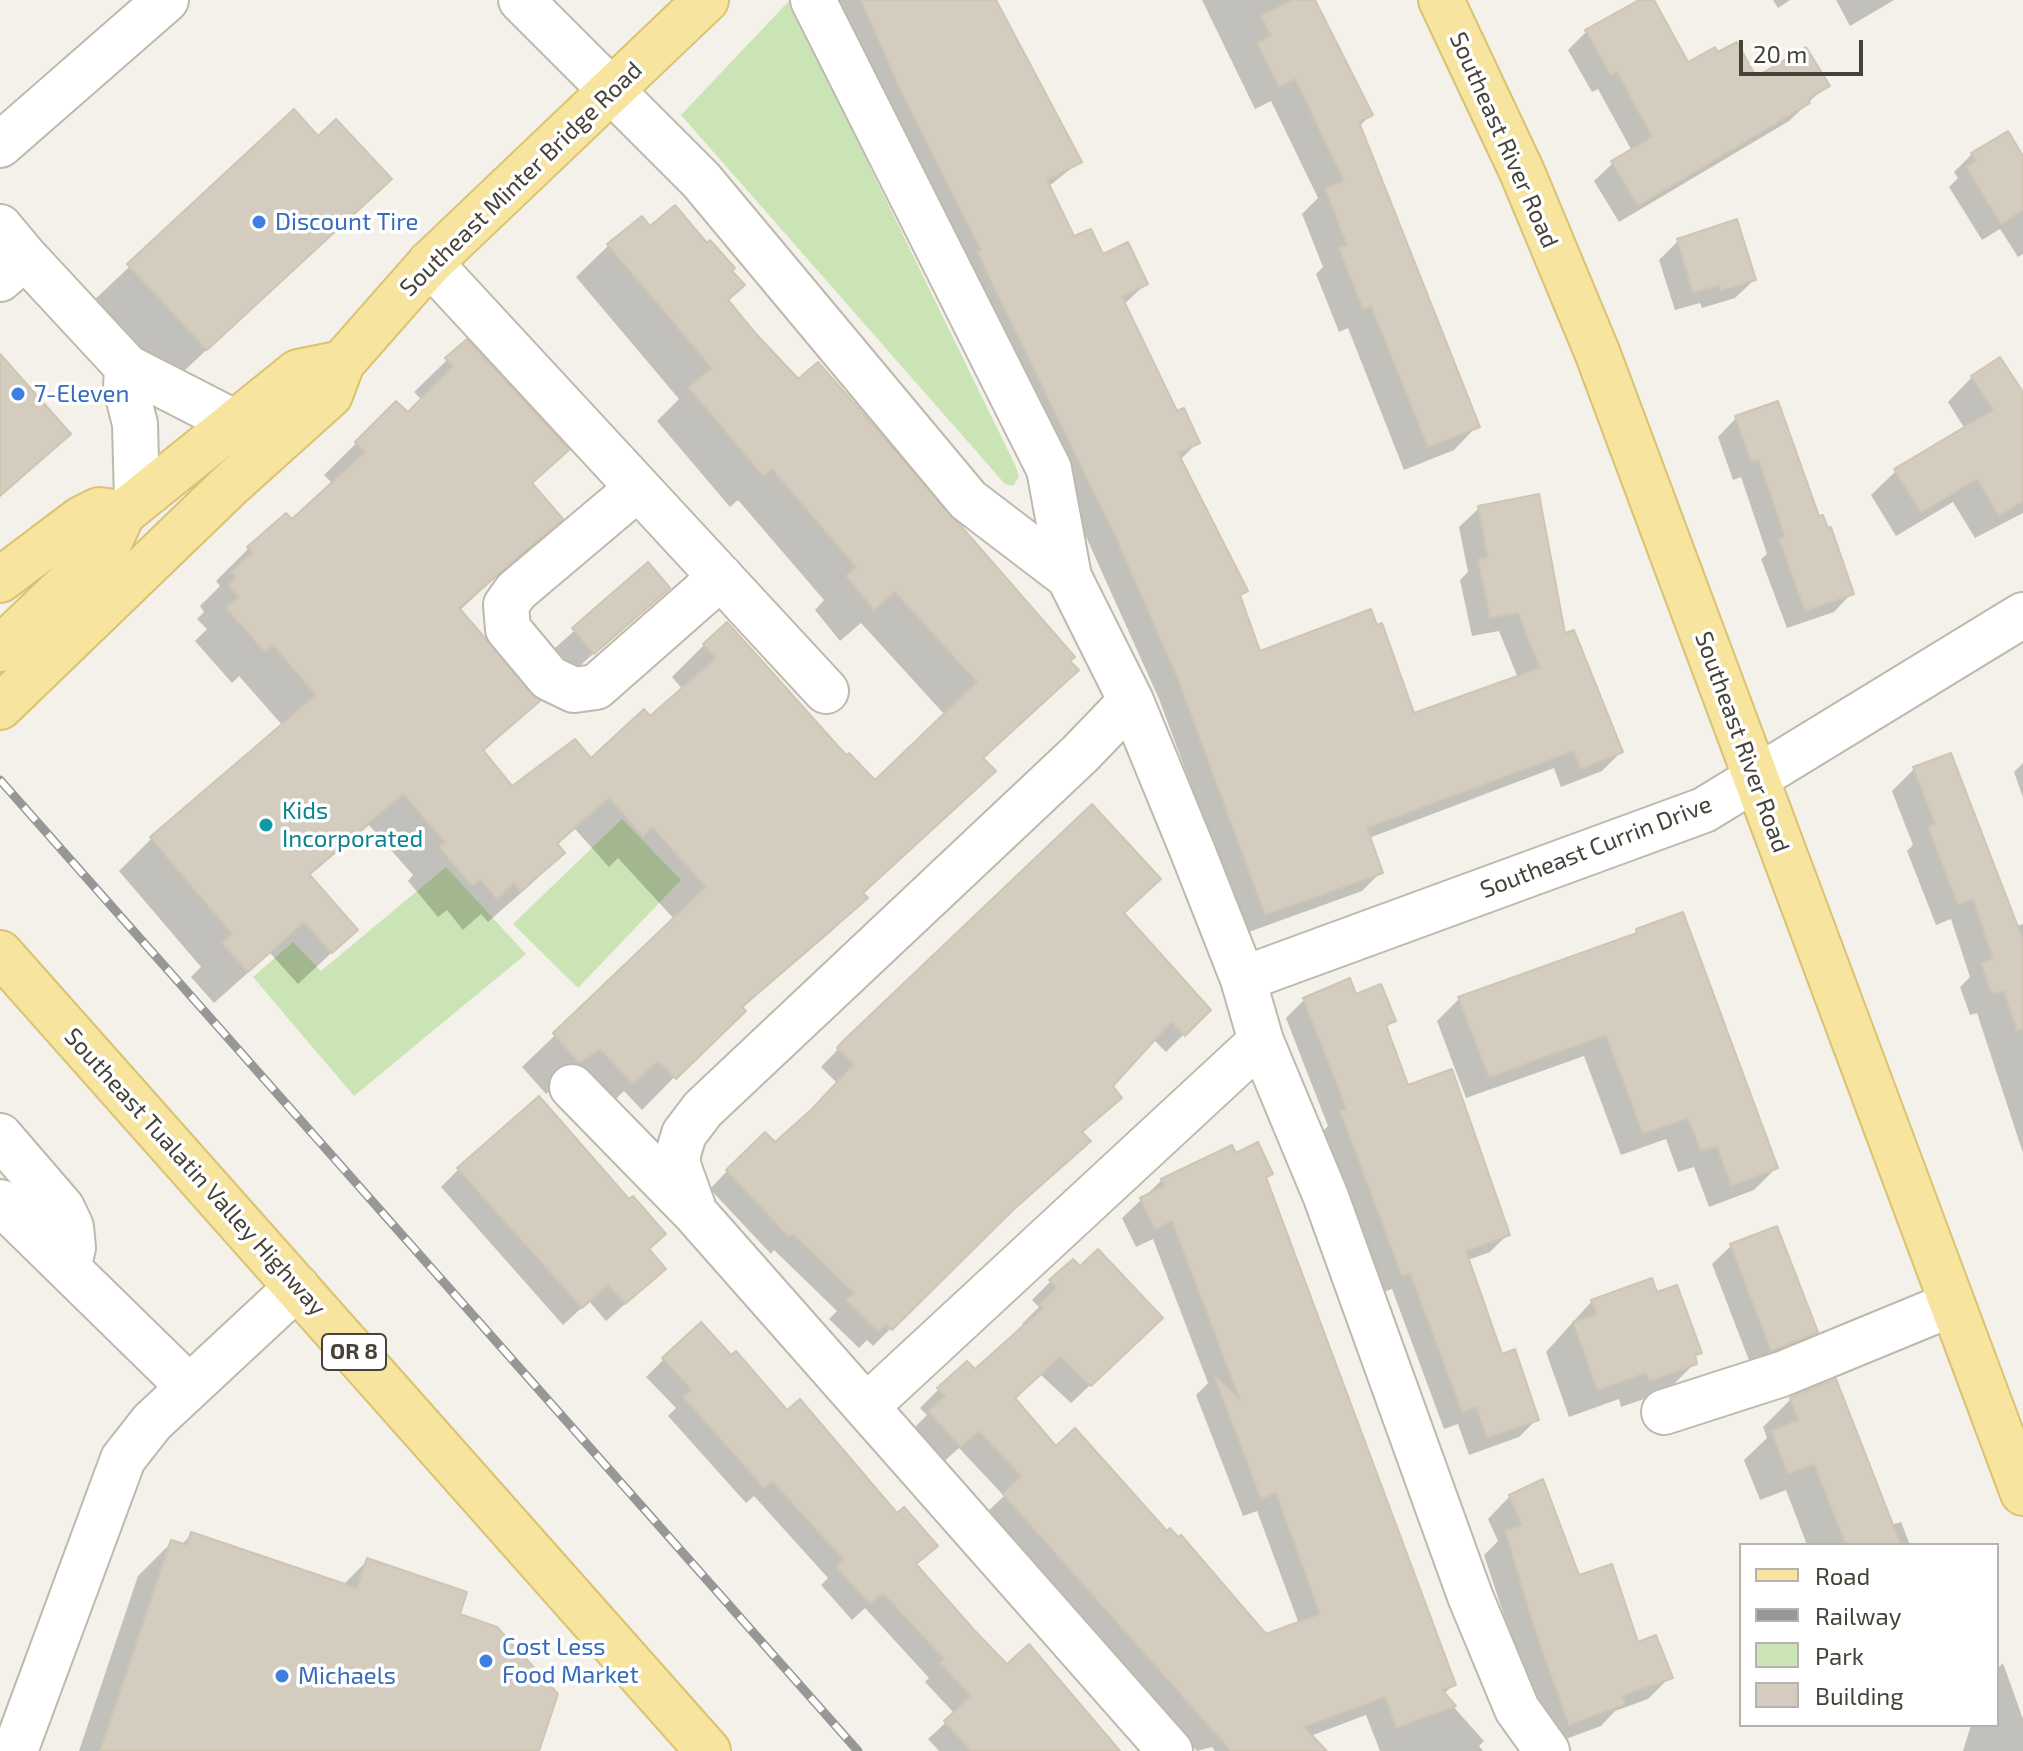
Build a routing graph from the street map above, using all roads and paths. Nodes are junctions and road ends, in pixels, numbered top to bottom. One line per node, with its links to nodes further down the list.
1 (166, 0): 7 (street)
2 (521, 0): 6 (street)
3 (706, 0): 6 (main road, Southeast Minter Bridge Road)
4 (813, 0): 16 (street)
5 (1441, 0): 23 (main road, Southeast River Road)
6 (612, 90): 9 (main road, Southeast Minter Bridge Road); 16 (street)
7 (0, 145)
8 (8, 254): 11 (street)
9 (430, 263): 10 (main road, Southeast Minter Bridge Road); 13 (street)
10 (342, 363): 12 (main road); 22 (main road, Southeast Minter Bridge Road)
11 (127, 367): 12 (street); 14 (street)
12 (236, 423): 14 (main road)
13 (638, 488): 15 (street); 15 (street)
14 (130, 507): 17 (main road); 19 (main road)
15 (721, 577): 20 (street)
16 (1069, 577): 21 (street)
17 (0, 580)
18 (2023, 615): 23 (street, Southeast Currin Drive)
19 (0, 649)
20 (826, 691)
21 (1131, 701): 25 (street); 30 (street)
22 (0, 707)
23 (1754, 777): 25 (street, Southeast Currin Drive); 34 (main road, Southeast River Road)
24 (0, 953): 33 (main road, Southeast Tualatin Valley Highway / OR 8)
25 (1243, 979): 26 (street)
26 (1261, 1041): 36 (street); 42 (street)
27 (572, 1087): 30 (street)
28 (0, 1136): 32 (street)
29 (0, 1202): 32 (street)
30 (695, 1213): 36 (street)
31 (0, 1247): 32 (street)
32 (68, 1268): 35 (street)
33 (297, 1287): 35 (street); 40 (main road, Southeast Tualatin Valley Highway / OR 8)
34 (1952, 1304): 37 (street); 38 (main road, Southeast River Road)
35 (189, 1387): 39 (street)
36 (867, 1406): 41 (street)
37 (1664, 1412)
38 (2020, 1477)
39 (15, 1751)
40 (708, 1751)
41 (1170, 1751)
42 (1547, 1751)

